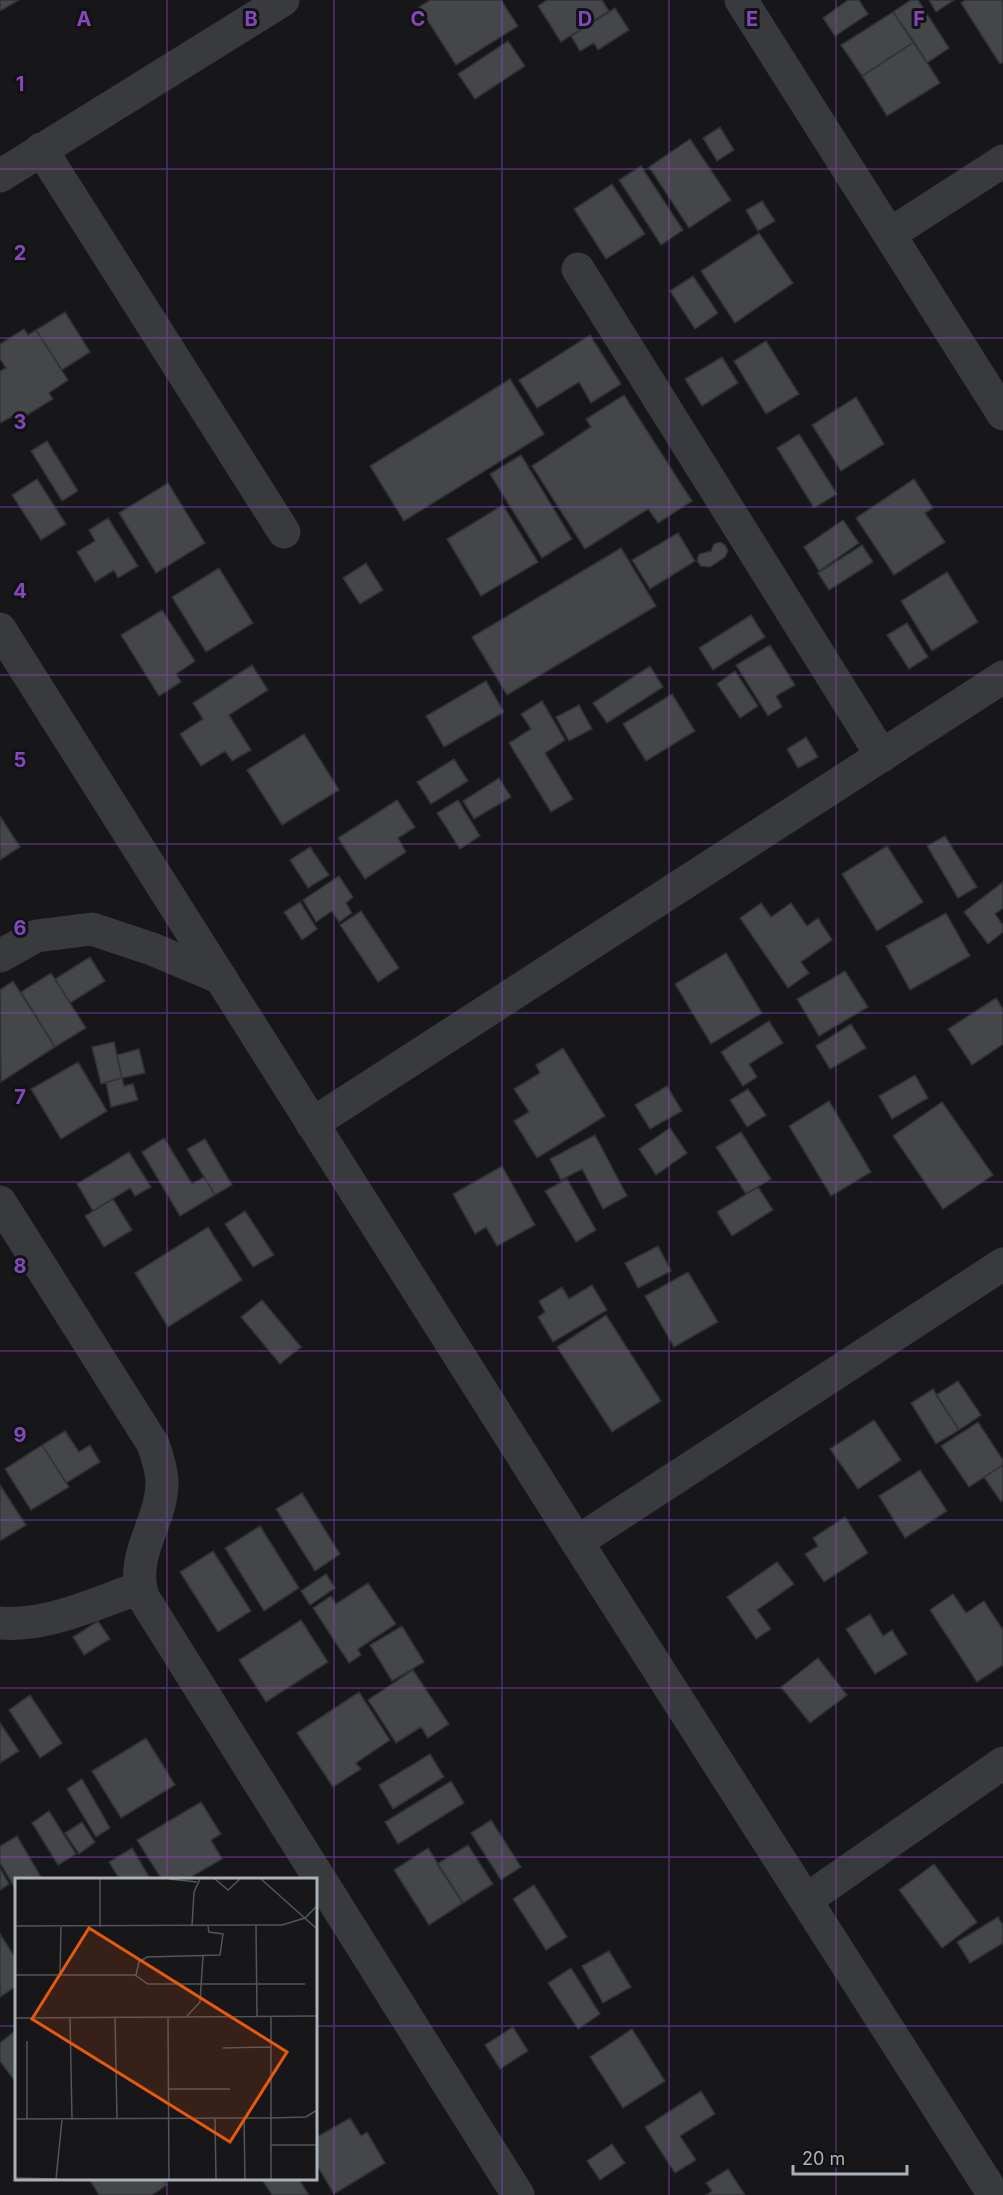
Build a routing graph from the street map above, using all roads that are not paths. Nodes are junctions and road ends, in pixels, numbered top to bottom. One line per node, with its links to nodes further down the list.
1 (283, 0): 3 (street)
2 (746, 2): 6 (street)
3 (41, 149): 5 (street); 9 (street)
4 (1003, 161): 6 (street)
5 (0, 176)
6 (890, 234): 8 (street)
7 (578, 269): 12 (street)
8 (1003, 414)
9 (284, 532)
10 (0, 629): 14 (street)
11 (1003, 677): 12 (street)
12 (882, 756): 15 (street)
13 (0, 956): 14 (street)
14 (220, 978): 15 (street)
15 (312, 1124): 18 (street)
16 (0, 1202): 19 (street)
17 (1003, 1264): 18 (street)
18 (577, 1542): 22 (street)
19 (140, 1587): 20 (street); 23 (street)
20 (0, 1623)
21 (1003, 1763): 22 (street)
22 (806, 1900): 24 (street)
23 (513, 2193)
24 (994, 2195)

